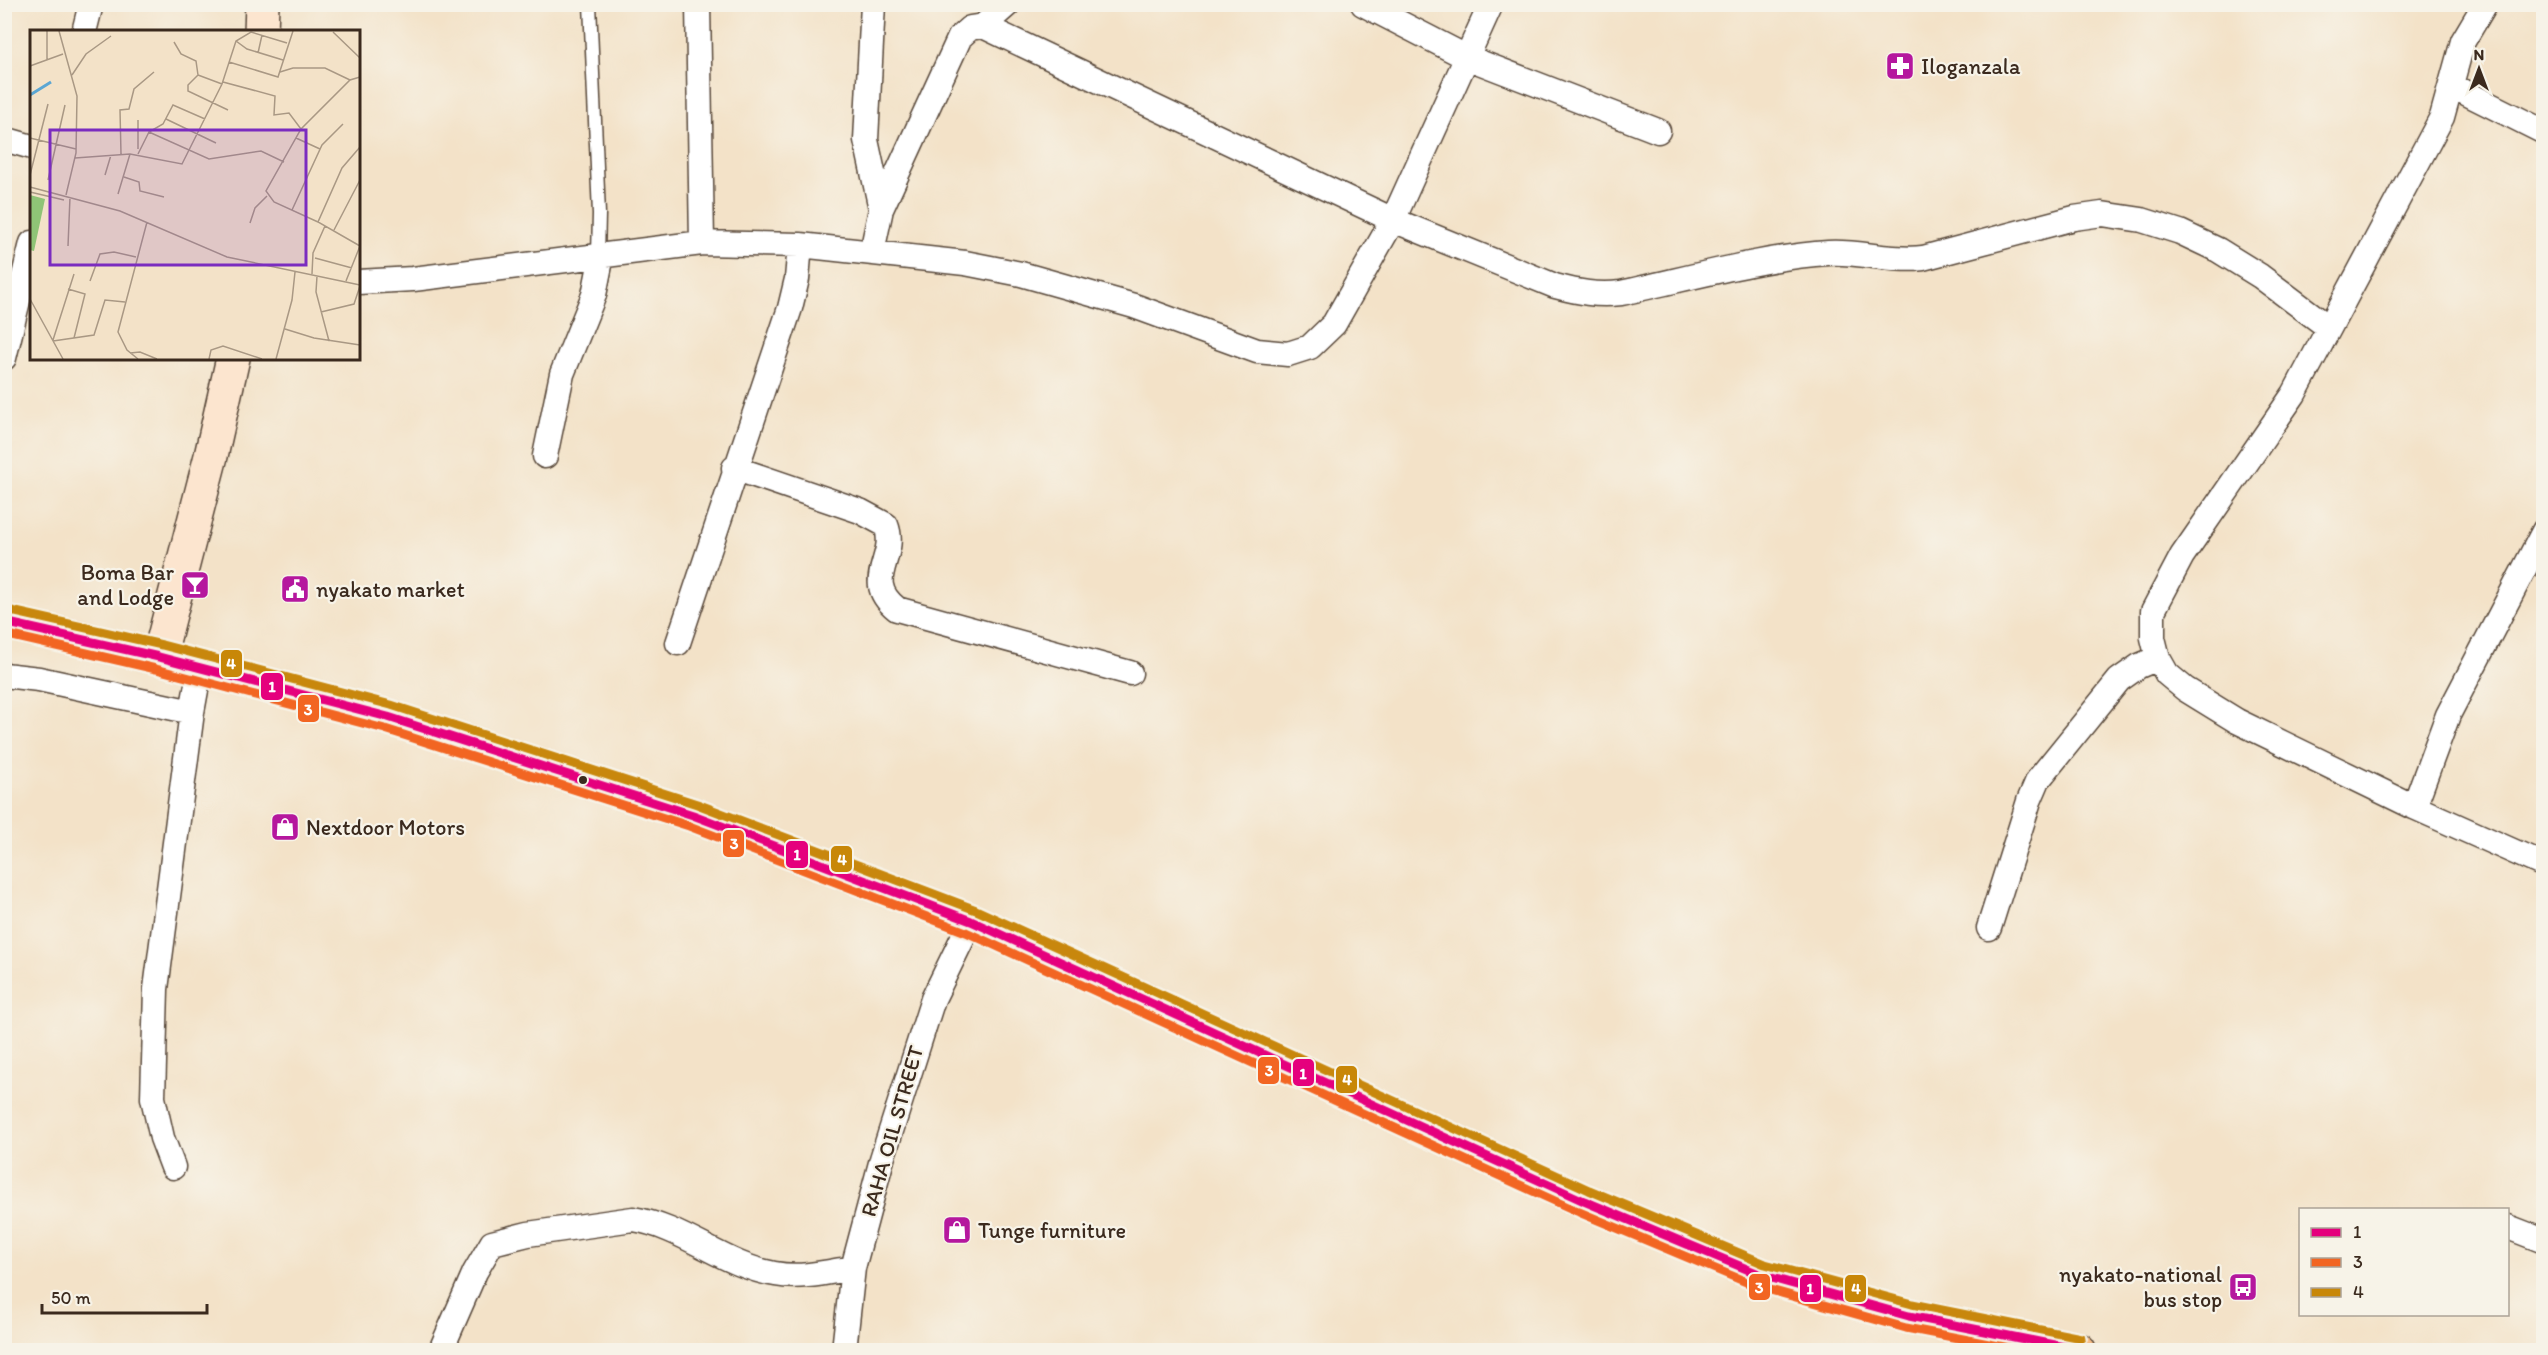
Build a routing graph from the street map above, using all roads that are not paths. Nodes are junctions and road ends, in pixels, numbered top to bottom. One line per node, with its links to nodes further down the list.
1 (90, 4): 11 (street)
2 (262, 4): 12 (street)
3 (590, 4): 25 (lane)
4 (698, 4): 21 (street)
5 (873, 4): 19 (street)
6 (1008, 4): 10 (street)
7 (1363, 4): 13 (street)
8 (1491, 4): 13 (street)
9 (2485, 4): 14 (street)
10 (983, 27): 19 (street); 20 (street)
11 (84, 30)
12 (261, 30)
13 (1466, 57): 15 (street); 20 (street)
14 (2452, 86): 16 (street); 27 (street)
15 (1658, 131)
16 (2544, 132)
17 (4, 140): 18 (street)
18 (30, 146)
19 (881, 209): 24 (street)
20 (1393, 220): 24 (street); 27 (street)
21 (702, 243): 22 (street); 25 (street)
22 (800, 245): 24 (street); 31 (street)
23 (30, 251): 28 (street)
24 (872, 252)
25 (600, 256): 26 (street); 30 (street)
26 (360, 282)
27 (2328, 327): 36 (street)
28 (4, 358)
29 (233, 360): 35 (street)
30 (544, 456)
31 (734, 468): 34 (street); 38 (street)
32 (2544, 531): 41 (street)
33 (4, 622): 35 (highway)
34 (678, 643)
35 (159, 657): 37 (highway)
36 (2158, 658): 41 (street); 44 (street)
37 (200, 668): 40 (street); 43 (highway)
38 (1130, 673)
39 (4, 675): 40 (street)
40 (192, 712): 45 (street)
41 (2414, 807): 42 (street)
42 (2544, 865)
43 (971, 921): 48 (street, RAHA OIL STREET); 51 (highway)
44 (1989, 928)
45 (173, 1167)
46 (2509, 1227): 47 (street)
47 (2544, 1241)
48 (853, 1268): 49 (street); 50 (street, RAHA OIL STREET)
49 (441, 1350)
50 (844, 1350)
51 (2079, 1350)

